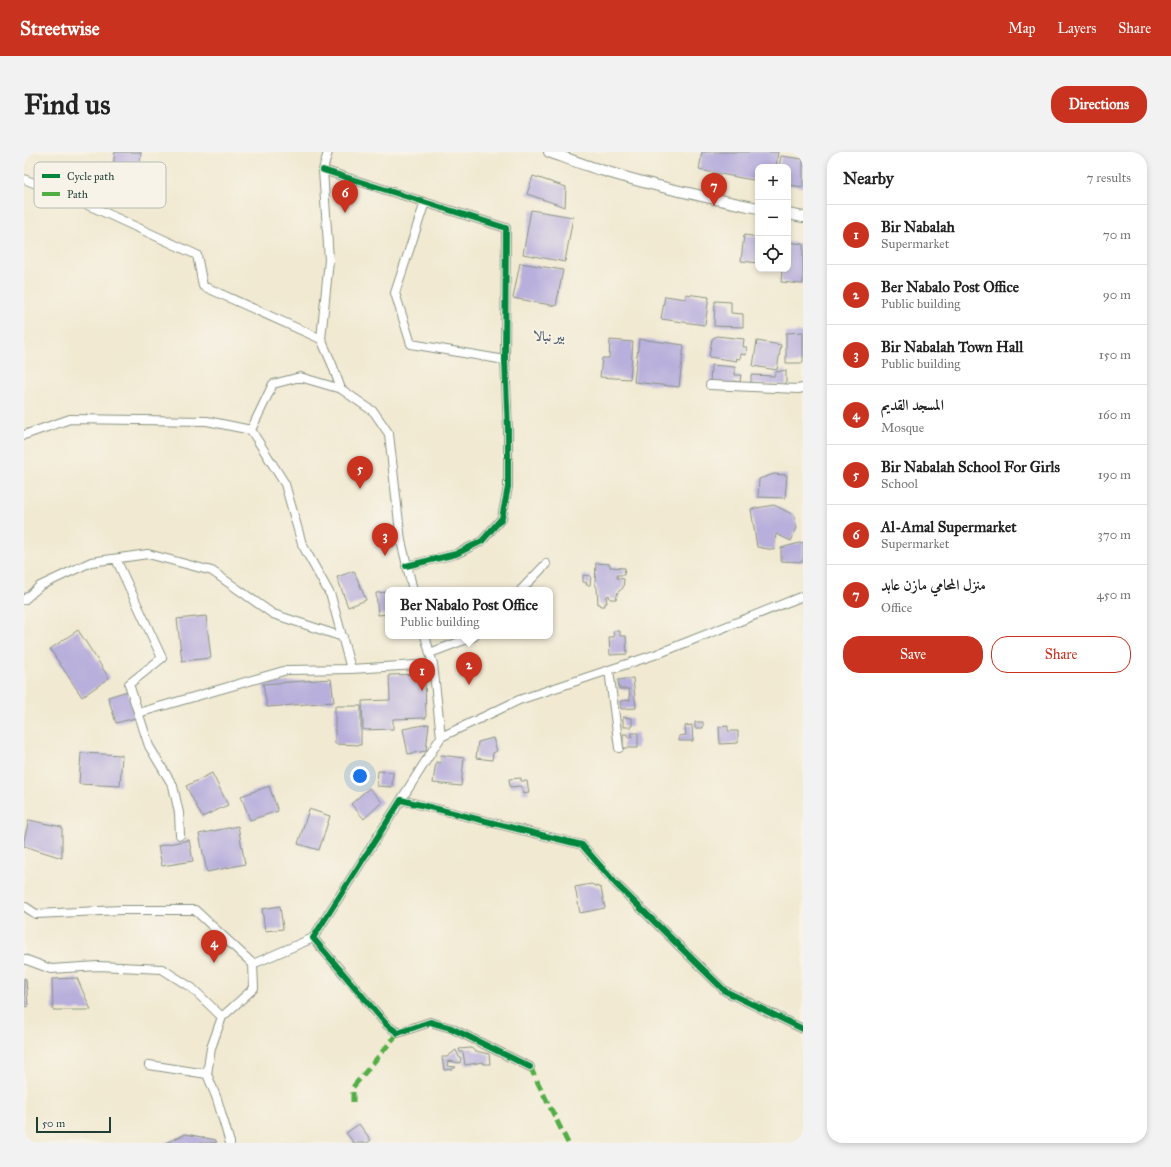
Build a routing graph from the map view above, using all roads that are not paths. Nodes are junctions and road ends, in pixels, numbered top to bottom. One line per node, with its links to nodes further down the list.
1 (328, 152): 3 (street)
2 (549, 152): 7 (street)
3 (323, 170): 6 (street); 11 (street)
4 (24, 179): 5 (street)
5 (34, 183)
6 (425, 202): 12 (street); 12 (street)
7 (755, 207)
8 (95, 208): 11 (street)
9 (791, 214): 10 (street)
10 (803, 216)
11 (321, 339): 15 (street)
12 (505, 360): 20 (street)
13 (710, 385): 14 (street)
14 (803, 388)
15 (341, 389): 16 (street); 20 (street)
16 (251, 430): 17 (street); 25 (street)
17 (24, 435)
18 (116, 559): 24 (street); 25 (street); 32 (street)
19 (546, 564): 22 (street)
20 (406, 566): 21 (street)
21 (412, 587)
22 (524, 587)
23 (803, 596): 31 (street)
24 (24, 600)
25 (343, 637): 30 (street)
26 (427, 639): 28 (street)
27 (467, 639): 28 (street)
28 (430, 653): 29 (street)
29 (433, 664): 30 (street); 33 (street)
30 (351, 669): 32 (street)
31 (609, 670): 33 (street); 34 (street)
32 (138, 713): 36 (street)
33 (441, 737): 35 (street)
34 (619, 748)
35 (401, 800): 38 (street); 42 (street)
36 (180, 835)
37 (24, 906): 40 (street)
38 (313, 938): 40 (street); 44 (street)
39 (24, 959): 41 (street)
40 (253, 964): 41 (street)
41 (222, 1017): 45 (street)
42 (803, 1029)
43 (149, 1065): 45 (street)
44 (530, 1067)
45 (207, 1074): 46 (street)
46 (230, 1143)

